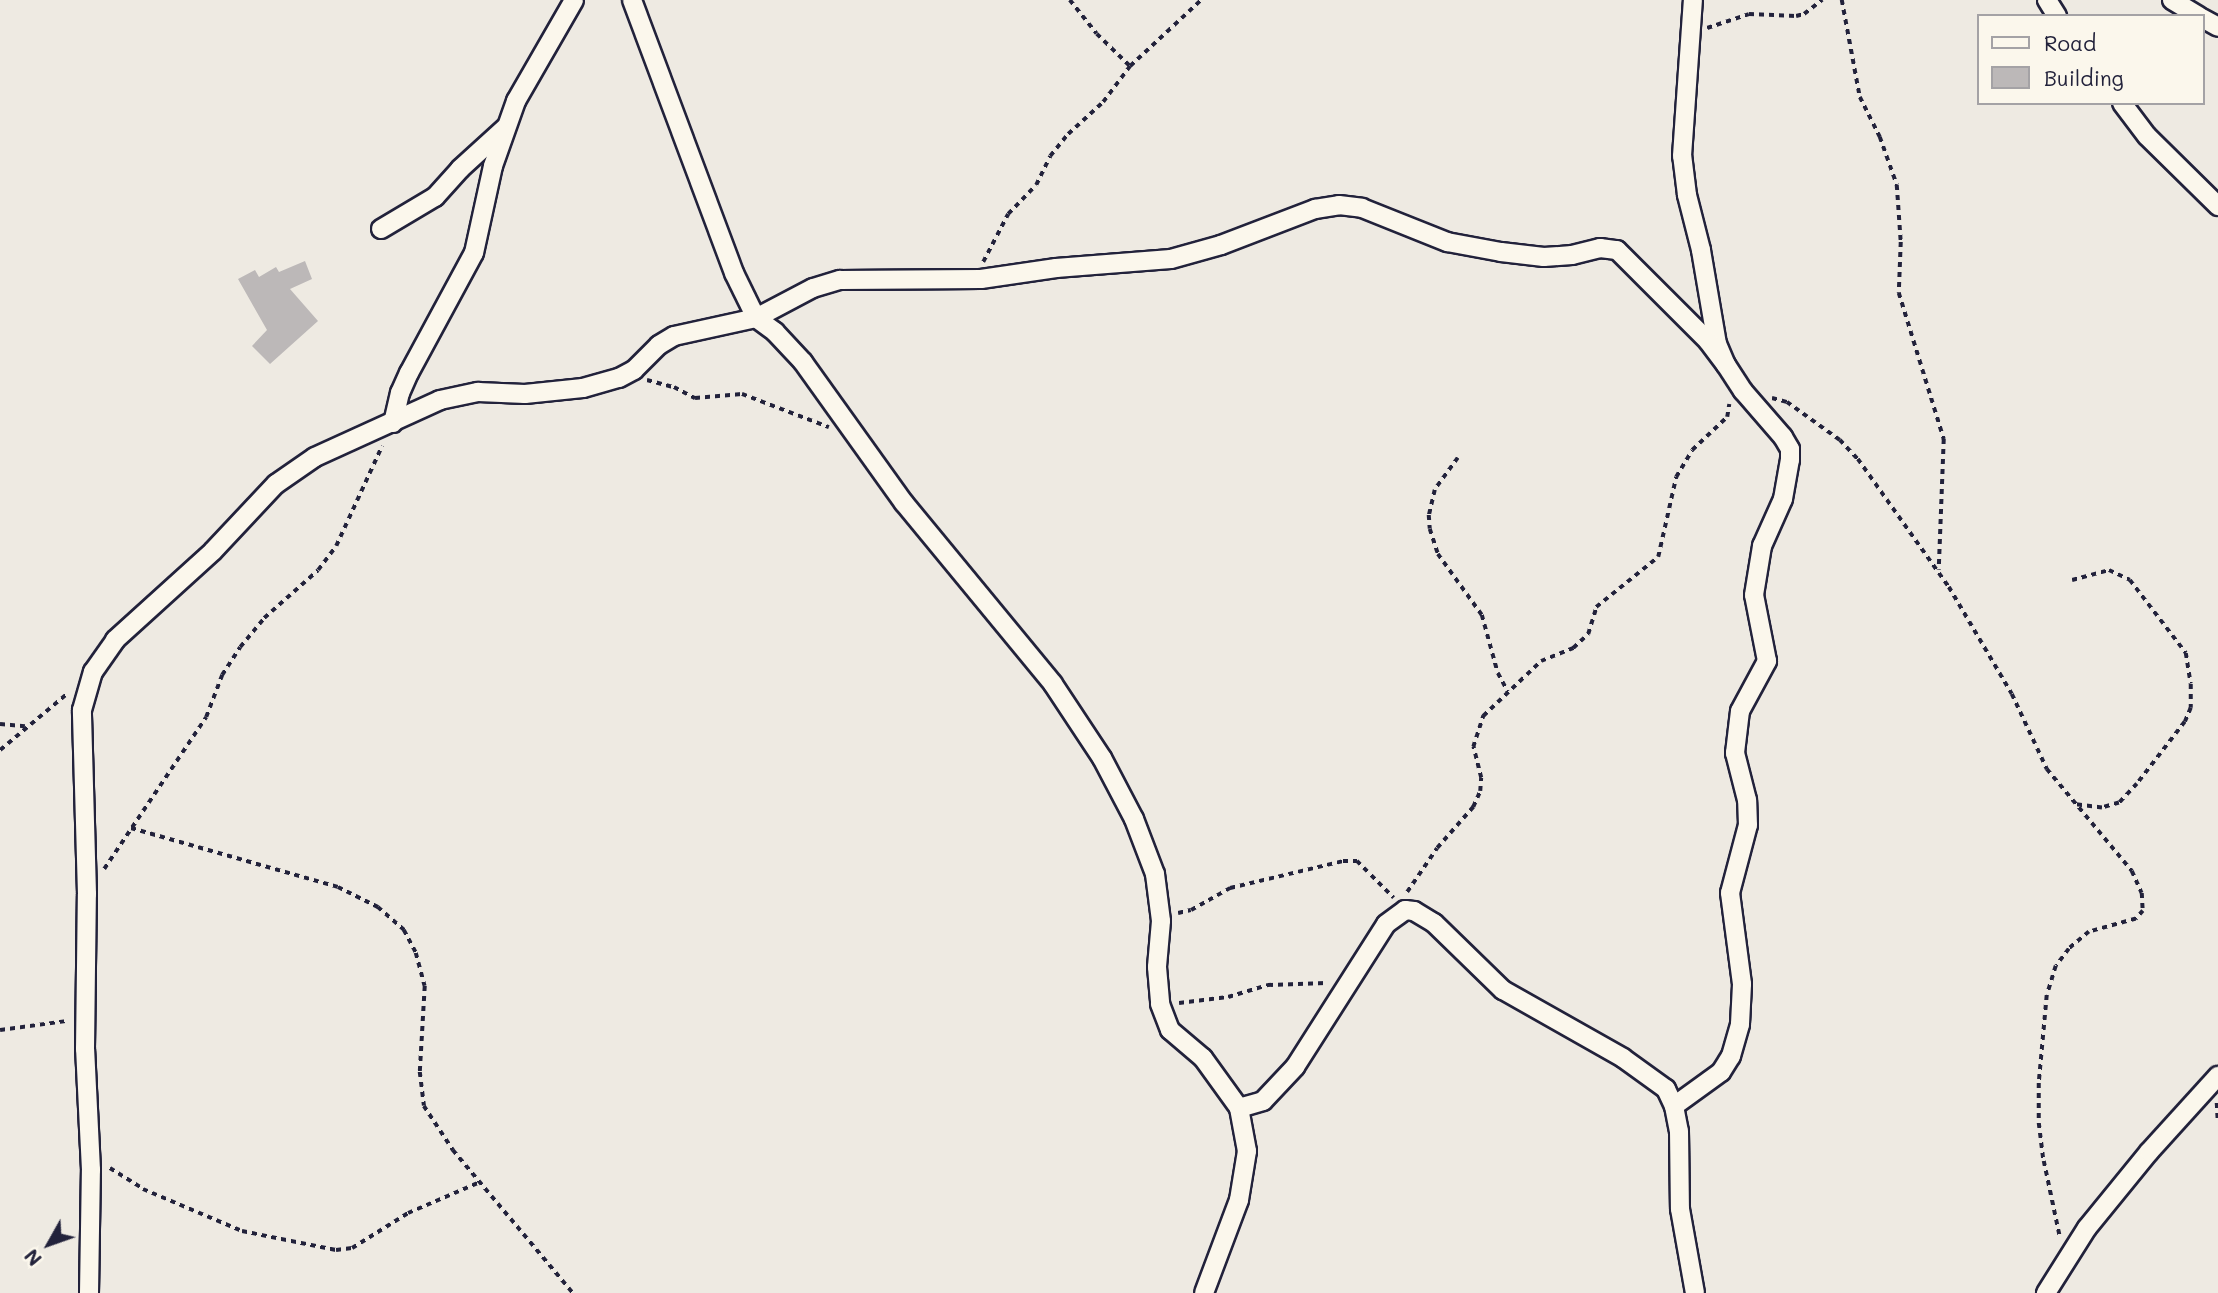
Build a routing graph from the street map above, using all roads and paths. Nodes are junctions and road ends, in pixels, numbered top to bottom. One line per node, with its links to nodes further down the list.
1 (574, 0): 13 (street)
2 (632, 0): 17 (street)
3 (1070, 0): 11 (path)
4 (1201, 0): 11 (path)
5 (1693, 0): 10 (street)
6 (1822, 0): 10 (path)
7 (1842, 0): 23 (path)
8 (2172, 0): 9 (street)
9 (2196, 14)
10 (1690, 38): 19 (street)
11 (1130, 66): 16 (path)
12 (2124, 105): 14 (street)
13 (508, 126): 15 (street); 20 (street)
14 (2218, 206)
15 (381, 229)
16 (975, 279): 17 (street); 19 (street)
17 (757, 318): 18 (street); 21 (street)
18 (619, 378): 20 (street); 21 (path)
19 (1734, 378): 23 (path); 26 (path); 40 (street)
20 (393, 423): 25 (street); 31 (path)
21 (854, 435): 34 (street)
22 (1458, 458): 26 (path)
23 (1939, 572): 30 (path)
24 (2072, 580): 30 (path)
25 (91, 678): 28 (path); 32 (street)
26 (1508, 692): 33 (path)
27 (0, 724): 28 (path)
28 (27, 726): 29 (path)
29 (0, 750)
30 (2074, 805): 44 (path)
31 (131, 828): 32 (path); 43 (path)
32 (88, 894): 37 (street)
33 (1395, 911): 34 (path); 35 (street); 40 (street)
34 (1161, 921): 36 (street)
35 (1355, 973): 36 (path); 41 (street)
36 (1160, 1004): 41 (street)
37 (85, 1019): 38 (path); 42 (street)
38 (0, 1030)
39 (2218, 1076): 44 (street)
40 (1674, 1106): 48 (street)
41 (1239, 1108): 47 (street)
42 (90, 1156): 43 (path); 45 (street)
43 (480, 1182): 46 (path)
44 (2064, 1263): 49 (street)
45 (89, 1293)
46 (573, 1293)
47 (1204, 1293)
48 (1695, 1293)
49 (2046, 1293)

